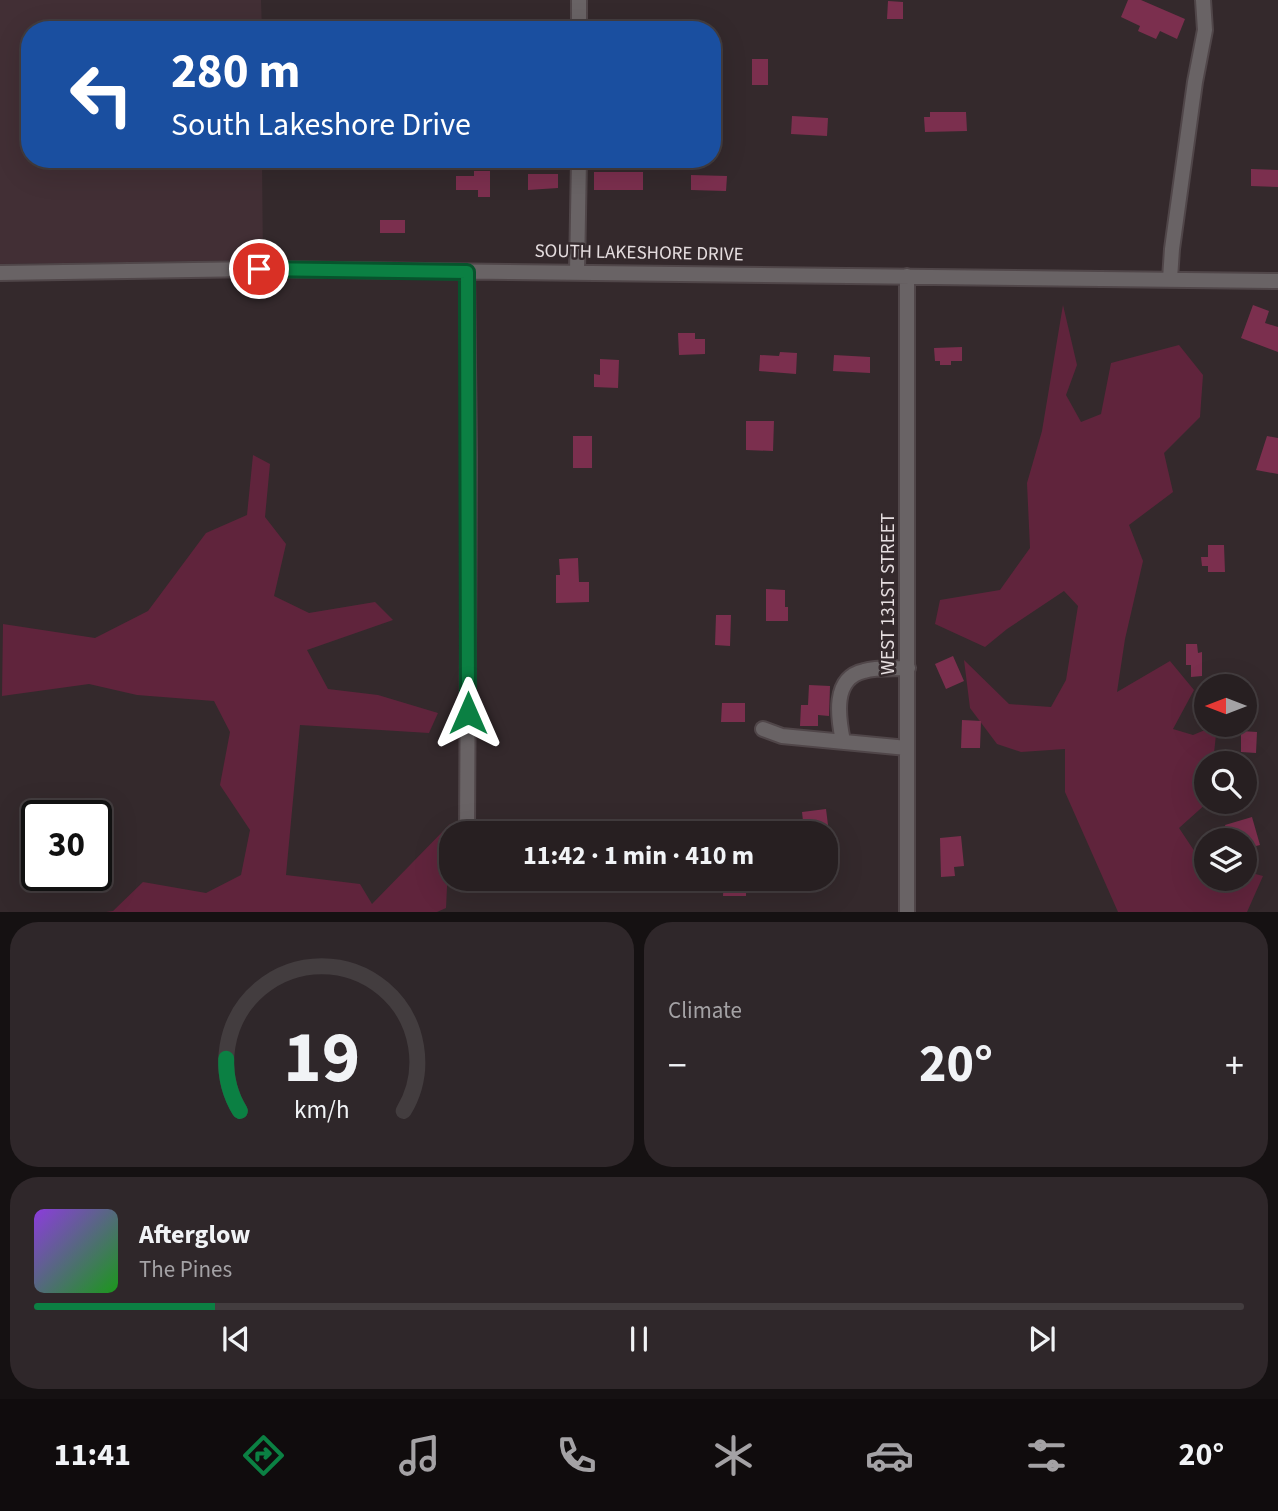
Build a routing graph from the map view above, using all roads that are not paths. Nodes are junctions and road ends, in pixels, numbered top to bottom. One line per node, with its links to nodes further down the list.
1 (579, 0): 3 (street)
2 (1203, 0): 9 (street)
3 (579, 21)
4 (579, 168): 5 (street)
5 (577, 271): 6 (street, SOUTH LAKESHORE DRIVE); 8 (street, SOUTH LAKESHORE DRIVE)
6 (467, 272): 7 (street, SOUTH LAKESHORE DRIVE); 15 (street)
7 (0, 273)
8 (907, 276): 9 (street, SOUTH LAKESHORE DRIVE); 11 (street, WEST 131ST STREET)
9 (1170, 279): 10 (street, SOUTH LAKESHORE DRIVE)
10 (1278, 281)
11 (908, 668): 13 (street); 14 (street, WEST 131ST STREET)
12 (763, 729): 13 (street)
13 (843, 741): 14 (street)
14 (907, 748): 16 (street, WEST 131ST STREET)
15 (467, 821)
16 (907, 912)

